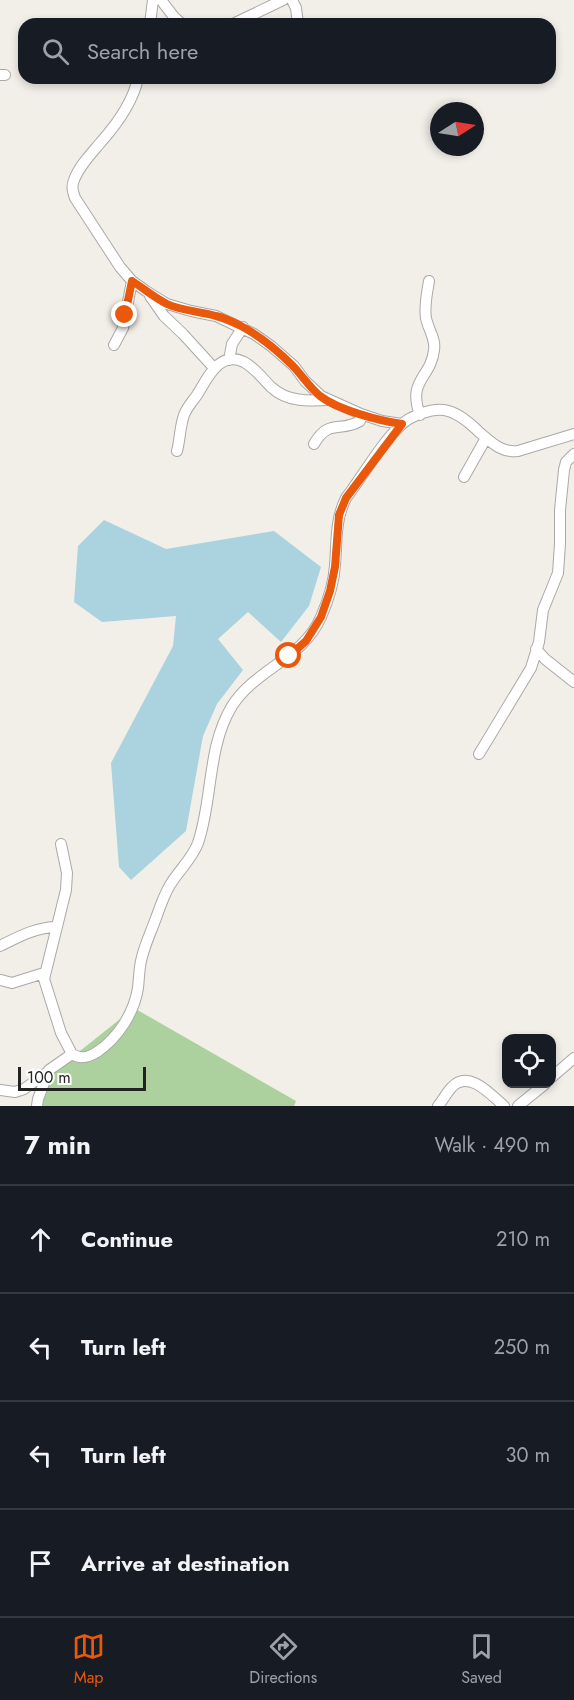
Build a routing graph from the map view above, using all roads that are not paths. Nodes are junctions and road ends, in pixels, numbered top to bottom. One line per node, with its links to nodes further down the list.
1 (153, 0): 5 (street)
2 (161, 0): 6 (street)
3 (283, 0): 7 (street)
4 (292, 0): 8 (street)
5 (151, 18)
6 (175, 18)
7 (246, 18)
8 (297, 18)
9 (136, 84): 10 (street)
10 (132, 281): 12 (street); 14 (street)
11 (429, 281): 19 (street)
12 (146, 291): 13 (street); 16 (street)
13 (243, 327): 15 (street); 17 (street)
14 (114, 345)
15 (229, 360): 16 (street); 17 (street)
16 (214, 368): 24 (street)
17 (328, 400): 18 (street)
18 (361, 414): 20 (street); 23 (street)
19 (420, 415): 20 (street); 22 (street)
20 (402, 424): 35 (street)
21 (574, 434): 22 (street)
22 (486, 438): 26 (street)
23 (314, 444)
24 (177, 451)
25 (574, 454): 27 (street)
26 (464, 477)
27 (536, 649): 28 (street); 29 (street)
28 (574, 682)
29 (479, 754)
30 (61, 844): 31 (street)
31 (57, 927): 32 (street); 33 (street)
32 (0, 946)
33 (44, 973): 34 (street); 35 (street)
34 (1, 980)
35 (72, 1054): 37 (street)
36 (574, 1058): 38 (street)
37 (49, 1070): 40 (street); 41 (street)
38 (556, 1074)
39 (539, 1088): 44 (street)
40 (0, 1089)
41 (37, 1106)
42 (438, 1106): 43 (street)
43 (504, 1106)
44 (518, 1106)

